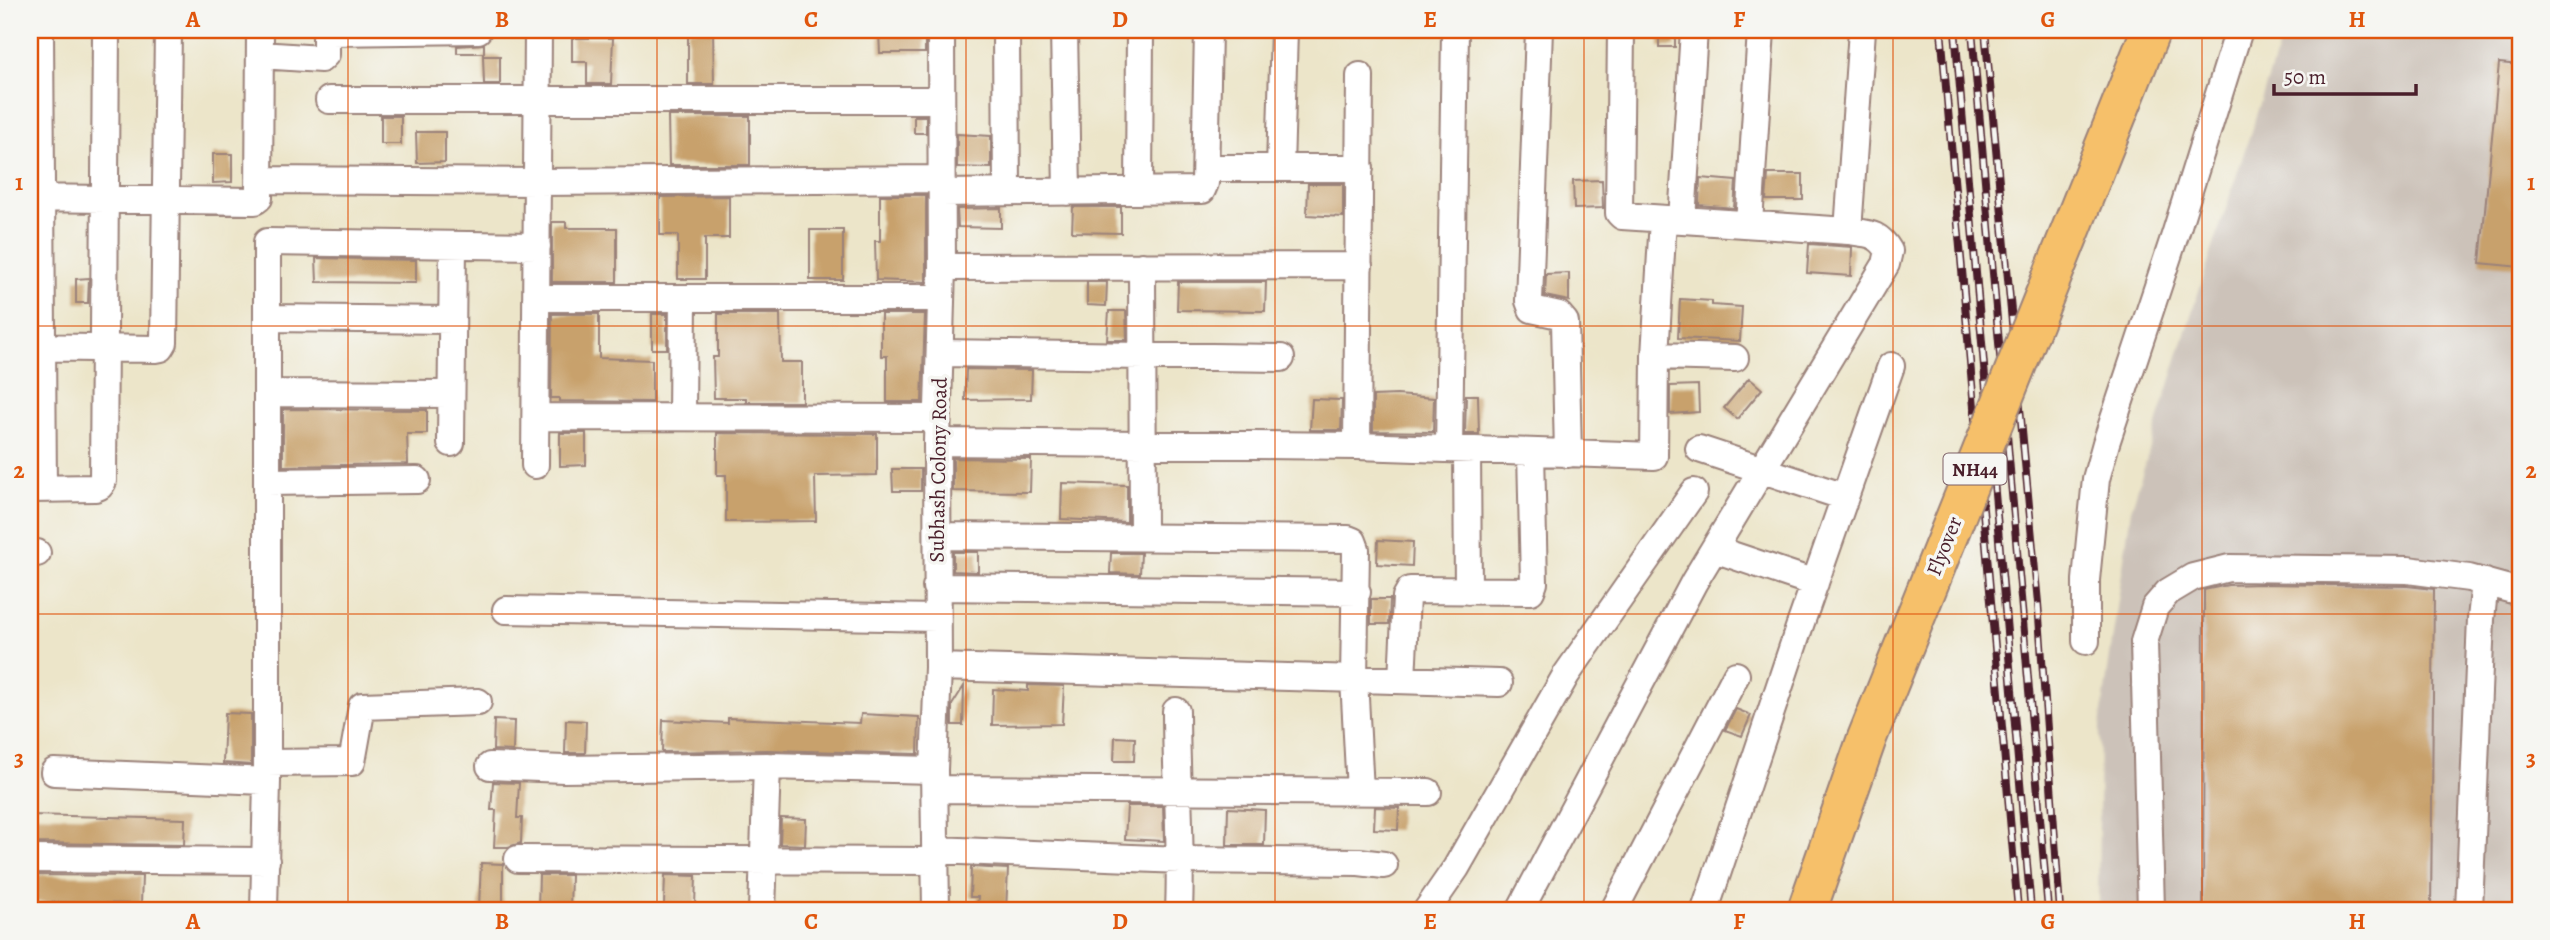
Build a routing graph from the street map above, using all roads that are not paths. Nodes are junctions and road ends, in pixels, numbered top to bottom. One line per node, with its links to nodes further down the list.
1 (40, 30): 35 (street)
2 (106, 30): 36 (street)
3 (168, 30): 37 (street)
4 (478, 30): 21 (street)
5 (538, 30): 24 (street)
6 (940, 30): 25 (street, Subhash Colony Road)
7 (1006, 30): 33 (street)
8 (1064, 30): 34 (street)
9 (1140, 30): 32 (street)
10 (1209, 30): 26 (street)
11 (1284, 30): 27 (street)
12 (1455, 30): 68 (street)
13 (1539, 30): 70 (street)
14 (1621, 30): 38 (street)
15 (1694, 30): 38 (street)
16 (1761, 30): 39 (street)
17 (1862, 30): 40 (street)
18 (2124, 30): 120 (highway, Flyover / NH44)
19 (2151, 30): 121 (highway, Flyover / NH44, bridge)
20 (2239, 30): 89 (street)
21 (260, 42): 29 (street)
22 (1360, 76): 28 (street)
23 (329, 100): 24 (street)
24 (538, 100): 25 (street); 30 (street)
25 (940, 100): 31 (street, Subhash Colony Road)
26 (1206, 168): 27 (street); 32 (street)
27 (1280, 168): 28 (street)
28 (1360, 168): 44 (street)
29 (261, 180): 30 (street); 37 (street)
30 (537, 182): 31 (street); 42 (street)
31 (941, 186): 33 (street); 45 (street, Subhash Colony Road)
32 (1139, 191): 34 (street)
33 (1007, 192): 34 (street)
34 (1067, 192)
35 (35, 198): 36 (street); 51 (street)
36 (106, 199): 37 (street); 52 (street)
37 (166, 200): 52 (street)
38 (1672, 220): 39 (street); 55 (street)
39 (1749, 224): 40 (street)
40 (1848, 231): 72 (street)
41 (453, 245): 42 (street); 49 (street); 50 (street)
42 (537, 246): 46 (street)
43 (1142, 266): 44 (street); 45 (street); 54 (street)
44 (1359, 266): 66 (street)
45 (942, 267): 48 (street, Subhash Colony Road)
46 (536, 298): 47 (street); 62 (street)
47 (683, 298): 48 (street); 61 (street)
48 (941, 298): 53 (street, Subhash Colony Road)
49 (267, 318): 50 (street); 59 (street)
50 (452, 320): 60 (street)
51 (35, 347): 52 (street); 75 (street)
52 (105, 347): 75 (street)
53 (940, 353): 54 (street); 63 (street, Subhash Colony Road)
54 (1142, 356): 56 (street); 65 (street)
55 (1655, 356): 57 (street); 70 (street)
56 (1281, 358)
57 (1735, 358)
58 (1891, 366): 77 (street)
59 (267, 393): 60 (street); 74 (street)
60 (452, 394): 64 (street)
61 (682, 416): 62 (street); 63 (street)
62 (536, 418): 71 (street)
63 (938, 430): 65 (street); 78 (street, Subhash Colony Road)
64 (451, 443)
65 (1142, 444): 66 (street); 79 (street)
66 (1357, 446): 68 (street)
67 (1699, 449): 72 (street)
68 (1458, 450): 69 (street); 84 (street)
69 (1531, 452): 70 (street); 84 (street)
70 (1568, 454)
71 (535, 464)
72 (1762, 471): 77 (street); 80 (street)
73 (417, 480): 74 (street)
74 (267, 482): 100 (street)
75 (36, 489)
76 (1694, 492): 116 (street)
77 (1845, 497): 82 (street)
78 (939, 536): 79 (street); 83 (street, Subhash Colony Road)
79 (1143, 537): 85 (street)
80 (1714, 549): 82 (street); 117 (street)
81 (2485, 582): 86 (street); 122 (street); 123 (street)
82 (1815, 583): 119 (street)
83 (936, 587): 85 (street); 88 (street, Subhash Colony Road)
84 (1468, 591): 93 (street)
85 (1357, 592): 92 (street)
86 (2520, 592)
87 (506, 610): 88 (street)
88 (936, 618): 90 (street, Subhash Colony Road)
89 (2086, 641)
90 (938, 667): 92 (street); 101 (street, Subhash Colony Road)
91 (1736, 675): 118 (street)
92 (1354, 679): 93 (street); 103 (street)
93 (1402, 680): 94 (street)
94 (1499, 683)
95 (478, 702): 100 (street)
96 (1176, 711): 102 (street)
97 (490, 766): 98 (street)
98 (767, 766): 101 (street); 108 (street)
99 (54, 772): 100 (street)
100 (267, 772): 110 (street)
101 (935, 779): 102 (street); 105 (street, Subhash Colony Road)
102 (1176, 790): 103 (street); 109 (street)
103 (1360, 792): 104 (street)
104 (1428, 792)
105 (936, 856): 108 (street); 109 (street); 114 (street, Subhash Colony Road)
106 (30, 859): 110 (street)
107 (518, 859): 108 (street)
108 (764, 860): 113 (street)
109 (1181, 860): 111 (street); 115 (street)
110 (266, 861): 112 (street)
111 (1384, 865)
112 (264, 910)
113 (762, 910)
114 (936, 910)
115 (1179, 910)
116 (1427, 910)
117 (1520, 910)
118 (1614, 910)
119 (1705, 910)
120 (1780, 910)
121 (1807, 910)
122 (2151, 910)
123 (2469, 910)

